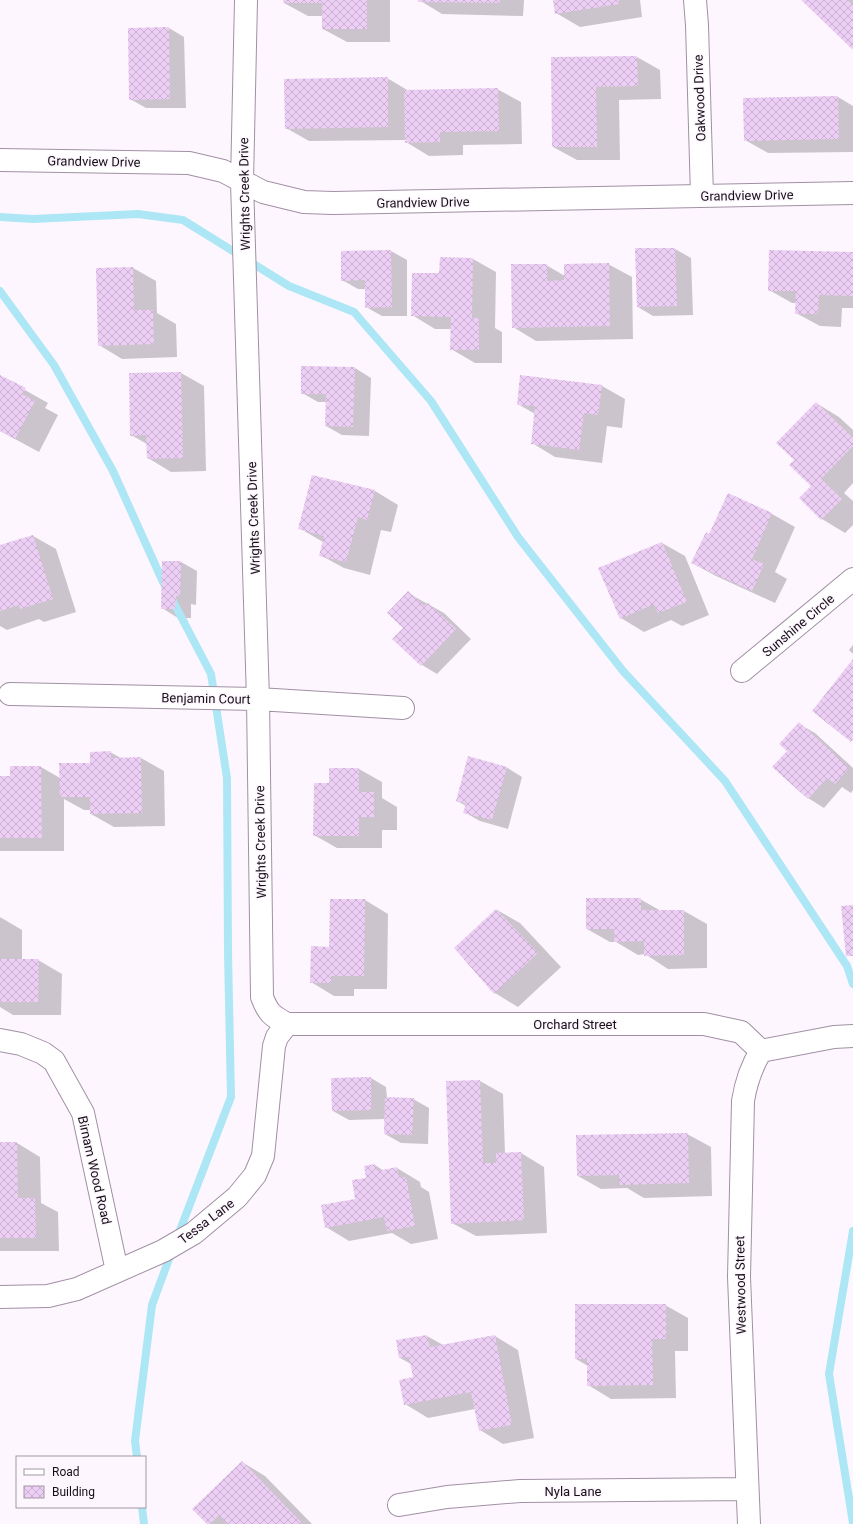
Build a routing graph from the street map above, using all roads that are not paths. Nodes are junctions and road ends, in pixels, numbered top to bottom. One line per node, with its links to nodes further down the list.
1 (246, 0): 4 (street, Wrights Creek Drive)
2 (695, 0): 6 (street, Oakwood Drive)
3 (0, 160): 4 (street, Grandview Drive)
4 (242, 182): 6 (street, Grandview Drive); 10 (street, Wrights Creek Drive)
5 (853, 193): 6 (street, Grandview Drive)
6 (702, 196)
7 (853, 579): 8 (street, Sunshine Circle)
8 (742, 671)
9 (10, 694): 10 (street, Benjamin Court)
10 (258, 699): 11 (street, Benjamin Court); 12 (street, Wrights Creek Drive)
11 (403, 708)
12 (287, 1024): 15 (street, Orchard Street); 16 (street, Tessa Lane)
13 (853, 1036): 15 (street)
14 (0, 1040): 16 (street, Birnam Wood Road)
15 (761, 1050): 18 (street, Westwood Street)
16 (117, 1271): 17 (street, Tessa Lane)
17 (0, 1297)
18 (747, 1489): 19 (street, Nyla Lane); 20 (street, Westwood Street)
19 (399, 1505)
20 (749, 1524)

